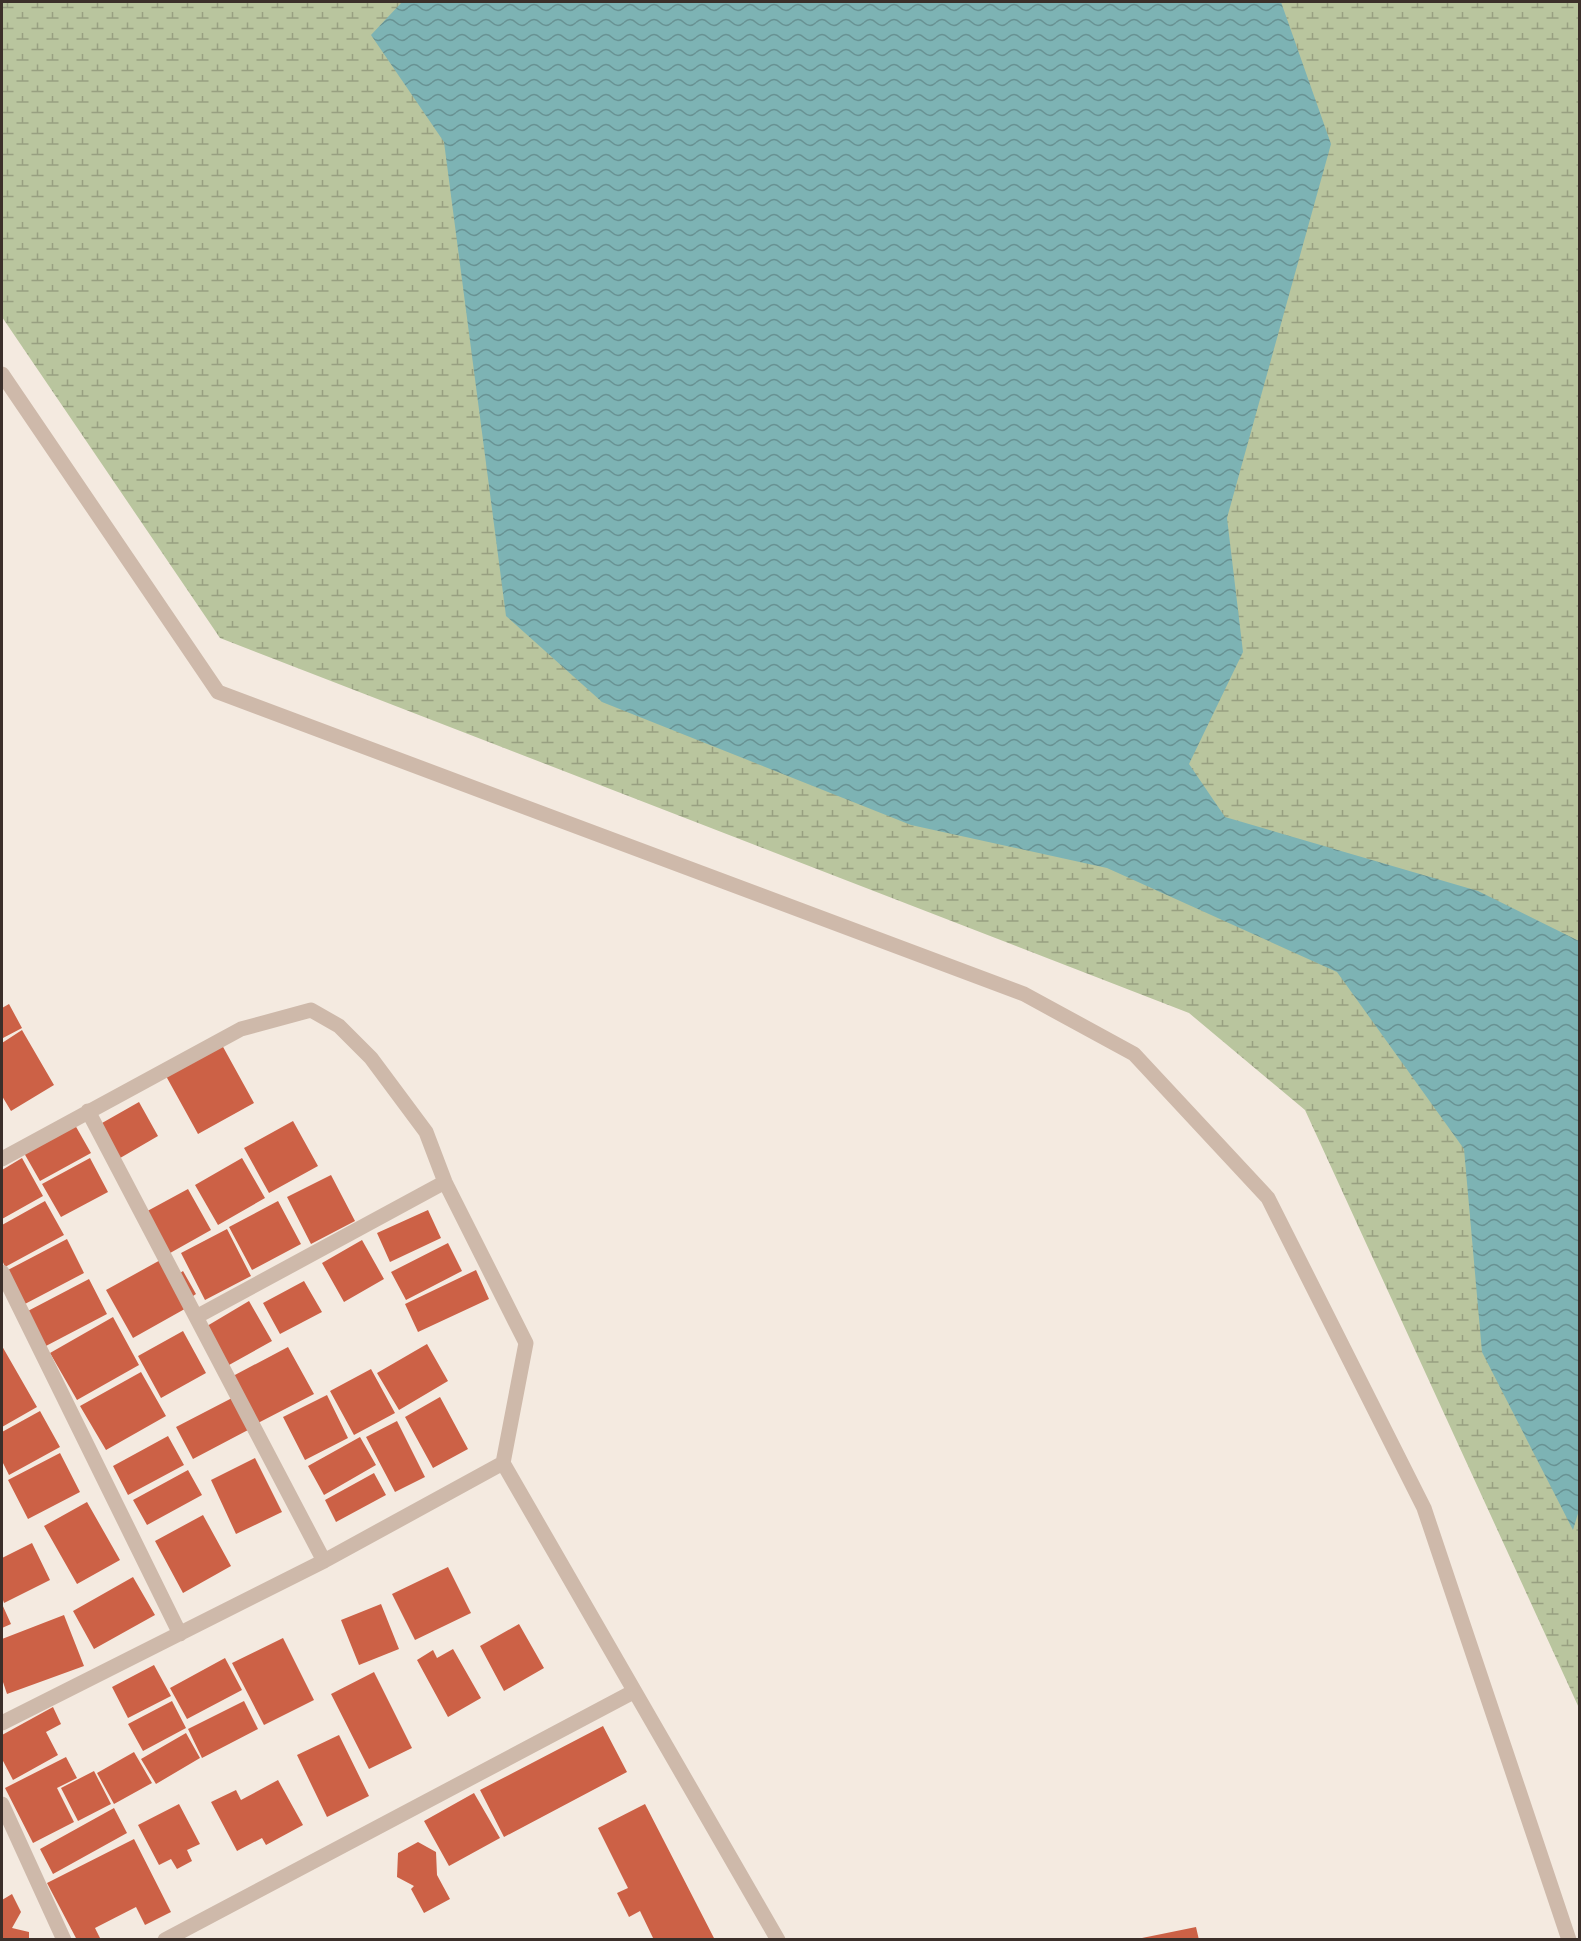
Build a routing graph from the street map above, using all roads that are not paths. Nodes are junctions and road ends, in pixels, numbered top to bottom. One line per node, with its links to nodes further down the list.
1 (2, 374): 16 (street)
2 (88, 1111): 3 (street); 4 (street); 6 (street)
3 (2, 1159)
4 (446, 1182): 6 (street); 7 (street)
5 (2, 1272): 9 (street)
6 (196, 1317): 8 (street)
7 (503, 1463): 8 (street); 10 (street)
8 (324, 1560): 9 (street)
9 (180, 1634): 11 (street)
10 (633, 1692): 14 (street); 15 (street)
11 (2, 1723)
12 (2, 1804): 13 (street)
13 (64, 1940)
14 (165, 1940)
15 (778, 1940)
16 (1569, 1940)

